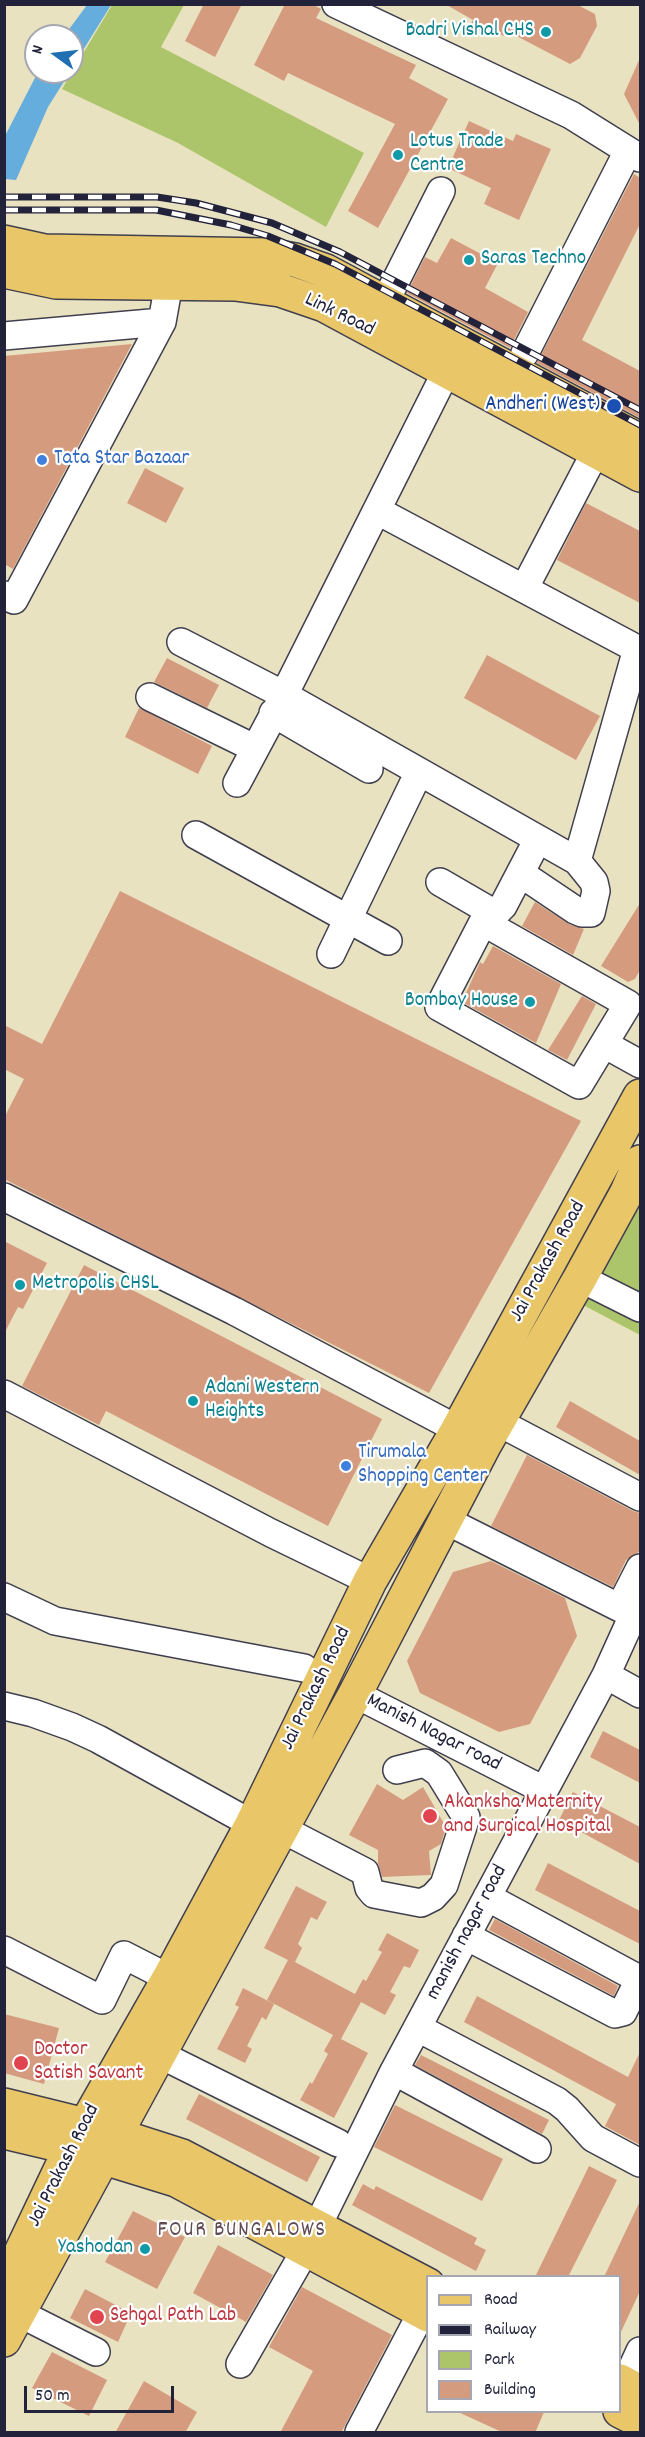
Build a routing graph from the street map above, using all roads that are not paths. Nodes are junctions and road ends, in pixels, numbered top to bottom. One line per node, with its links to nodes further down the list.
1 (336, 4): 2 (street)
2 (634, 154): 10 (street)
3 (441, 191): 7 (street)
4 (4, 242): 7 (main road, Link Road)
5 (4, 271): 6 (main road, Link Road)
6 (170, 283): 8 (street); 11 (main road, Link Road)
7 (385, 302): 12 (main road, Link Road)
8 (162, 322): 9 (street); 17 (street)
9 (4, 336)
10 (525, 353)
11 (446, 372): 13 (main road, Link Road); 15 (street)
12 (640, 439)
13 (596, 451): 14 (main road, Link Road); 16 (street)
14 (640, 475)
15 (378, 511): 16 (street); 20 (street)
16 (524, 589): 27 (street)
17 (4, 595)
18 (181, 642): 20 (street)
19 (150, 697): 21 (street)
20 (279, 704): 21 (street); 22 (street); 23 (street)
21 (254, 748): 24 (street)
22 (369, 768)
23 (419, 772): 26 (street); 30 (street)
24 (237, 783)
25 (196, 835): 30 (street)
26 (538, 839): 27 (street); 28 (street)
27 (577, 861): 28 (street)
28 (520, 873): 29 (street)
29 (440, 882)
30 (348, 919): 31 (street); 32 (street)
31 (388, 941)
32 (331, 954)
33 (604, 1044): 33 (street); 34 (street)
34 (640, 1064)
35 (640, 1096): 42 (main road, Jai Prakash Road)
36 (640, 1162): 38 (main road, Jai Prakash Road)
37 (4, 1197): 42 (street)
38 (633, 1197): 39 (main road, Jai Prakash Road)
39 (580, 1278): 40 (street); 42 (main road, Jai Prakash Road)
40 (640, 1308)
41 (4, 1394): 46 (street)
42 (480, 1432): 43 (street); 44 (main road, Jai Prakash Road); 46 (main road, Jai Prakash Road)
43 (640, 1497)
44 (445, 1520): 48 (street); 51 (main road, Jai Prakash Road)
45 (640, 1568): 48 (street, manish nagar road)
46 (370, 1581): 56 (main road, Jai Prakash Road)
47 (4, 1597): 49 (street)
48 (634, 1610): 50 (street, manish nagar road)
49 (304, 1668)
50 (606, 1675): 52 (street); 55 (street, manish nagar road)
51 (355, 1694): 55 (street, Manish Nagar road); 56 (main road, Jai Prakash Road)
52 (640, 1694)
53 (4, 1706): 56 (street)
54 (397, 1770): 56 (street)
55 (544, 1790): 57 (street, manish nagar road)
56 (267, 1827): 60 (main road, Jai Prakash Road); 62 (main road, Jai Prakash Road)
57 (494, 1900): 58 (street, manish nagar road); 58 (street)
58 (474, 1940): 61 (street, manish nagar road)
59 (4, 1950): 60 (street)
60 (169, 1978): 66 (main road, Jai Prakash Road)
61 (418, 2028): 63 (street, manish nagar road); 69 (street)
62 (159, 2054): 66 (main road, Jai Prakash Road); 67 (street)
63 (394, 2071): 68 (street); 70 (street, manish nagar road)
64 (4, 2105): 66 (main road)
65 (4, 2132): 66 (main road)
66 (94, 2141): 70 (main road); 72 (main road, Jai Prakash Road)
67 (338, 2143)
68 (537, 2149)
69 (640, 2163)
70 (311, 2238): 71 (main road); 75 (street, manish nagar road)
71 (426, 2304): 78 (street)
72 (9, 2314): 74 (street)
73 (640, 2351): 76 (street)
74 (96, 2352)
75 (240, 2364)
76 (626, 2392): 77 (main road)
77 (640, 2421)
78 (359, 2433)

